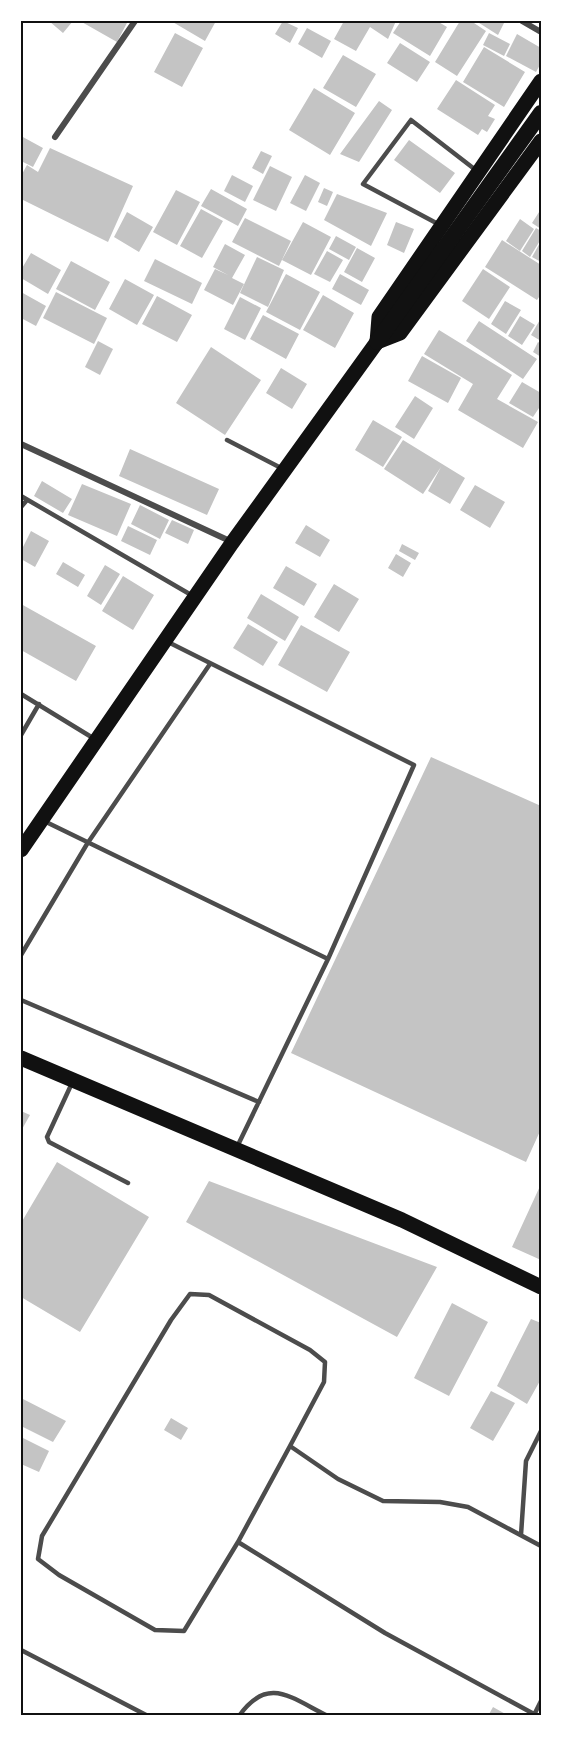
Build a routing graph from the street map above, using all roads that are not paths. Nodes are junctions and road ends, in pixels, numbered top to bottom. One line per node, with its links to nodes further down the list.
1 (135, 21): 6 (street)
2 (522, 21): 3 (street)
3 (541, 32)
4 (541, 81): 8 (main road)
5 (541, 113): 10 (highway)
6 (55, 137)
7 (541, 141): 10 (main road)
8 (479, 172): 9 (main road); 9 (lane)
9 (442, 226): 10 (main road)
10 (377, 342): 13 (main road)
11 (227, 440): 13 (lane)
12 (21, 444): 17 (street)
13 (286, 470): 17 (main road)
14 (21, 496): 15 (lane)
15 (27, 500): 16 (lane); 18 (lane)
16 (21, 507)
17 (232, 543): 18 (main road)
18 (194, 597): 19 (main road)
19 (166, 641): 20 (lane); 24 (main road)
20 (210, 664): 26 (lane); 29 (lane)
21 (21, 694): 22 (lane)
22 (39, 704): 23 (lane); 24 (lane)
23 (21, 735)
24 (98, 741): 25 (main road)
25 (42, 819): 26 (lane); 27 (main road)
26 (87, 844): 28 (lane); 29 (lane)
27 (21, 850)
28 (21, 955)
29 (328, 959): 33 (lane)
30 (21, 1000): 33 (lane)
31 (21, 1058): 32 (main road)
32 (73, 1081): 34 (main road); 35 (lane)
33 (259, 1102): 34 (lane)
34 (236, 1149): 36 (main road)
35 (128, 1183)
36 (541, 1287)
37 (541, 1431): 39 (lane)
38 (290, 1446): 39 (lane); 40 (lane); 40 (lane)
39 (521, 1535): 41 (lane)
40 (238, 1542): 44 (lane)
41 (541, 1546)
42 (21, 1650): 45 (lane)
43 (541, 1701): 44 (lane)
44 (534, 1715)
45 (148, 1716)
46 (239, 1716): 47 (lane)
47 (327, 1716)

